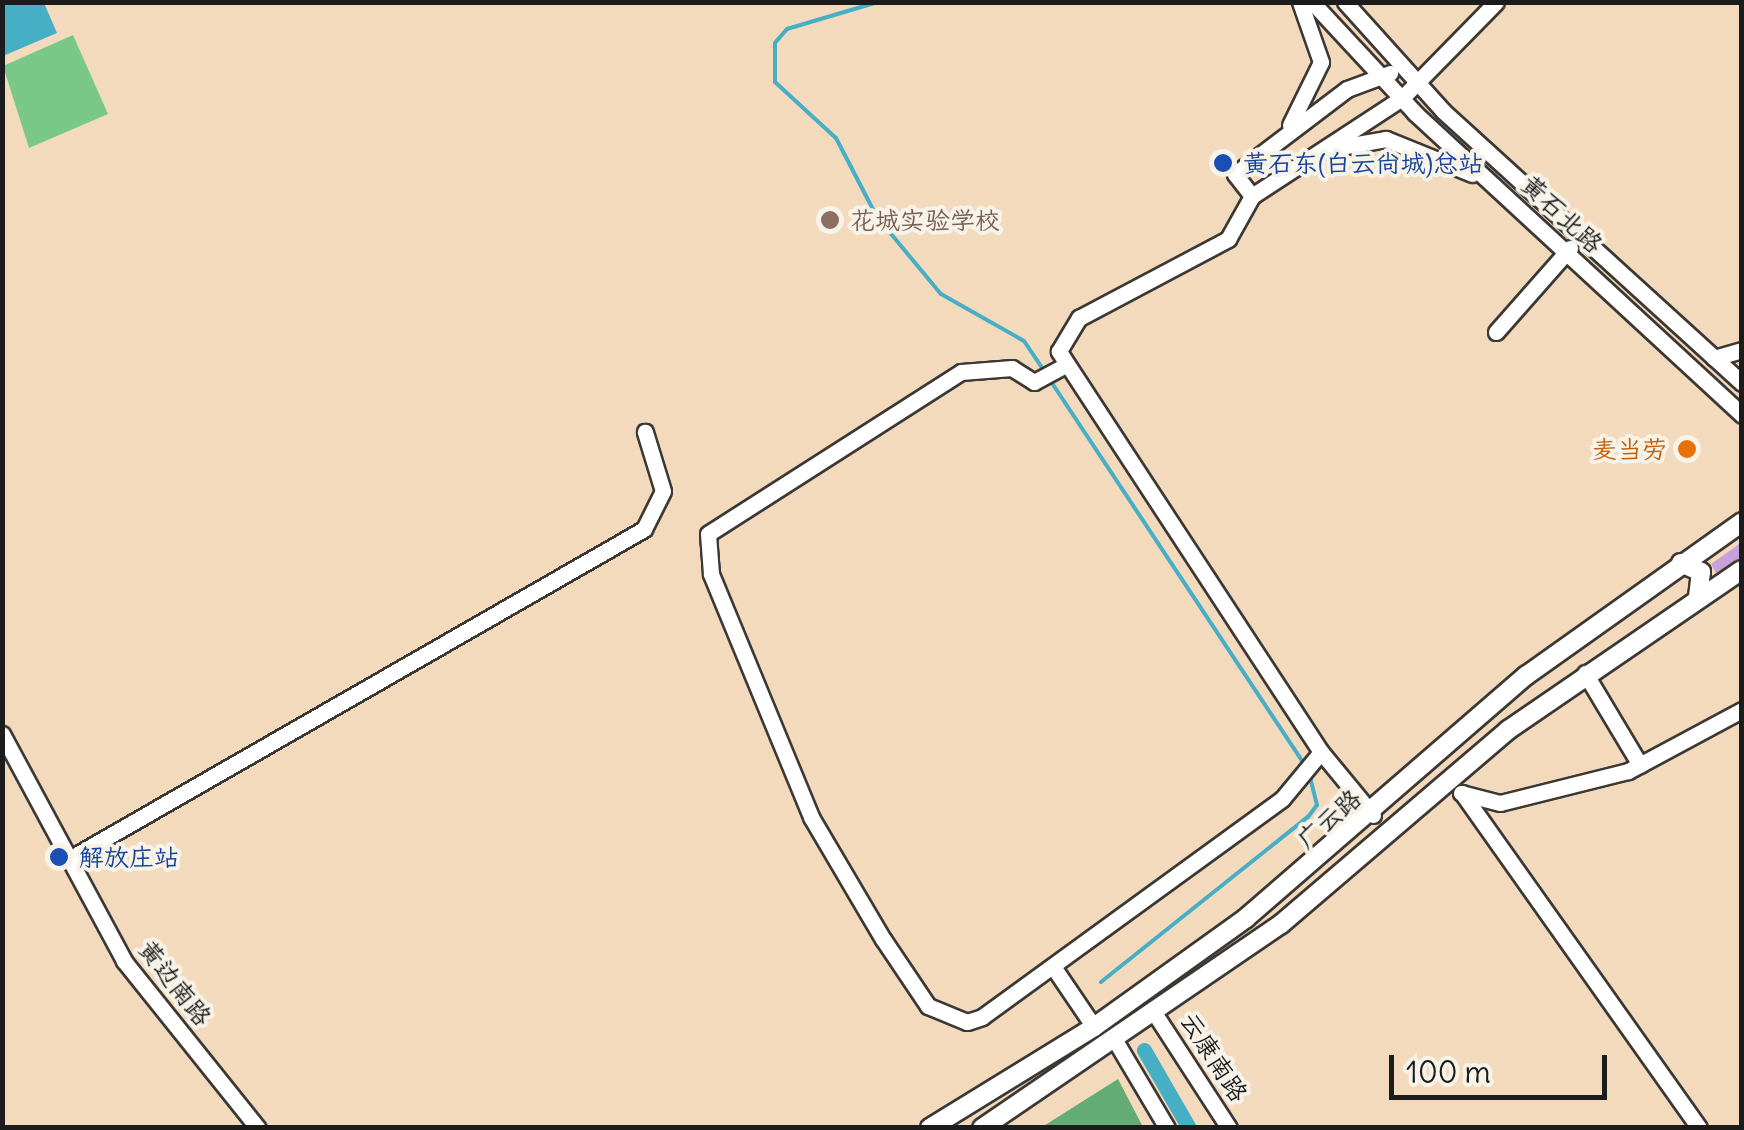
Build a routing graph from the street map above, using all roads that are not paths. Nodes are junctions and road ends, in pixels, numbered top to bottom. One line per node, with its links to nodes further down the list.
1 (1300, 2): 8 (street)
2 (1312, 2): 5 (street, 黄石北路)
3 (1345, 2): 6 (street, 黄石北路)
4 (1496, 2): 6 (street)
5 (1380, 71): 6 (street); 7 (street, 黄石北路); 8 (street)
6 (1413, 77): 7 (street); 12 (street, 黄石北路)
7 (1402, 98): 9 (street); 10 (street, 黄石北路)
8 (1282, 137): 11 (street)
9 (1310, 152): 10 (street); 11 (street)
10 (1490, 182): 13 (street, 黄石北路)
11 (1252, 196): 17 (street)
12 (1581, 236): 13 (street); 16 (street, 黄石北路)
13 (1566, 253): 14 (street); 19 (street, 黄石北路)
14 (1496, 332)
15 (1742, 350): 16 (street)
16 (1714, 358): 18 (street, 黄石北路)
17 (1062, 367): 28 (street); 34 (street)
18 (1742, 383)
19 (1742, 418)
20 (645, 432): 33 (street)
21 (1742, 522): 22 (main road, 广云路)
22 (1681, 563): 24 (main road); 32 (main road, 广云路)
23 (1742, 570): 24 (main road, 广云路)
24 (1698, 598): 25 (main road, 广云路)
25 (1585, 673): 29 (street); 30 (main road, 广云路)
26 (1742, 710): 29 (street)
27 (2, 734): 33 (street, 黄边南路)
28 (1321, 752): 32 (street); 34 (street)
29 (1645, 762): 31 (street)
30 (1440, 788): 31 (street); 35 (main road, 广云路)
31 (1462, 793): 43 (street)
32 (1373, 815): 36 (main road, 广云路)
33 (69, 859): 38 (street, 黄边南路)
34 (1054, 968): 36 (street)
35 (1155, 1014): 37 (main road, 广云路); 42 (street, 云康南路)
36 (1094, 1027): 39 (main road, 广云路)
37 (1116, 1042): 40 (main road, 广云路); 41 (street)
38 (258, 1128)
39 (930, 1128)
40 (982, 1128)
41 (1167, 1128)
42 (1229, 1128)
43 (1699, 1128)

